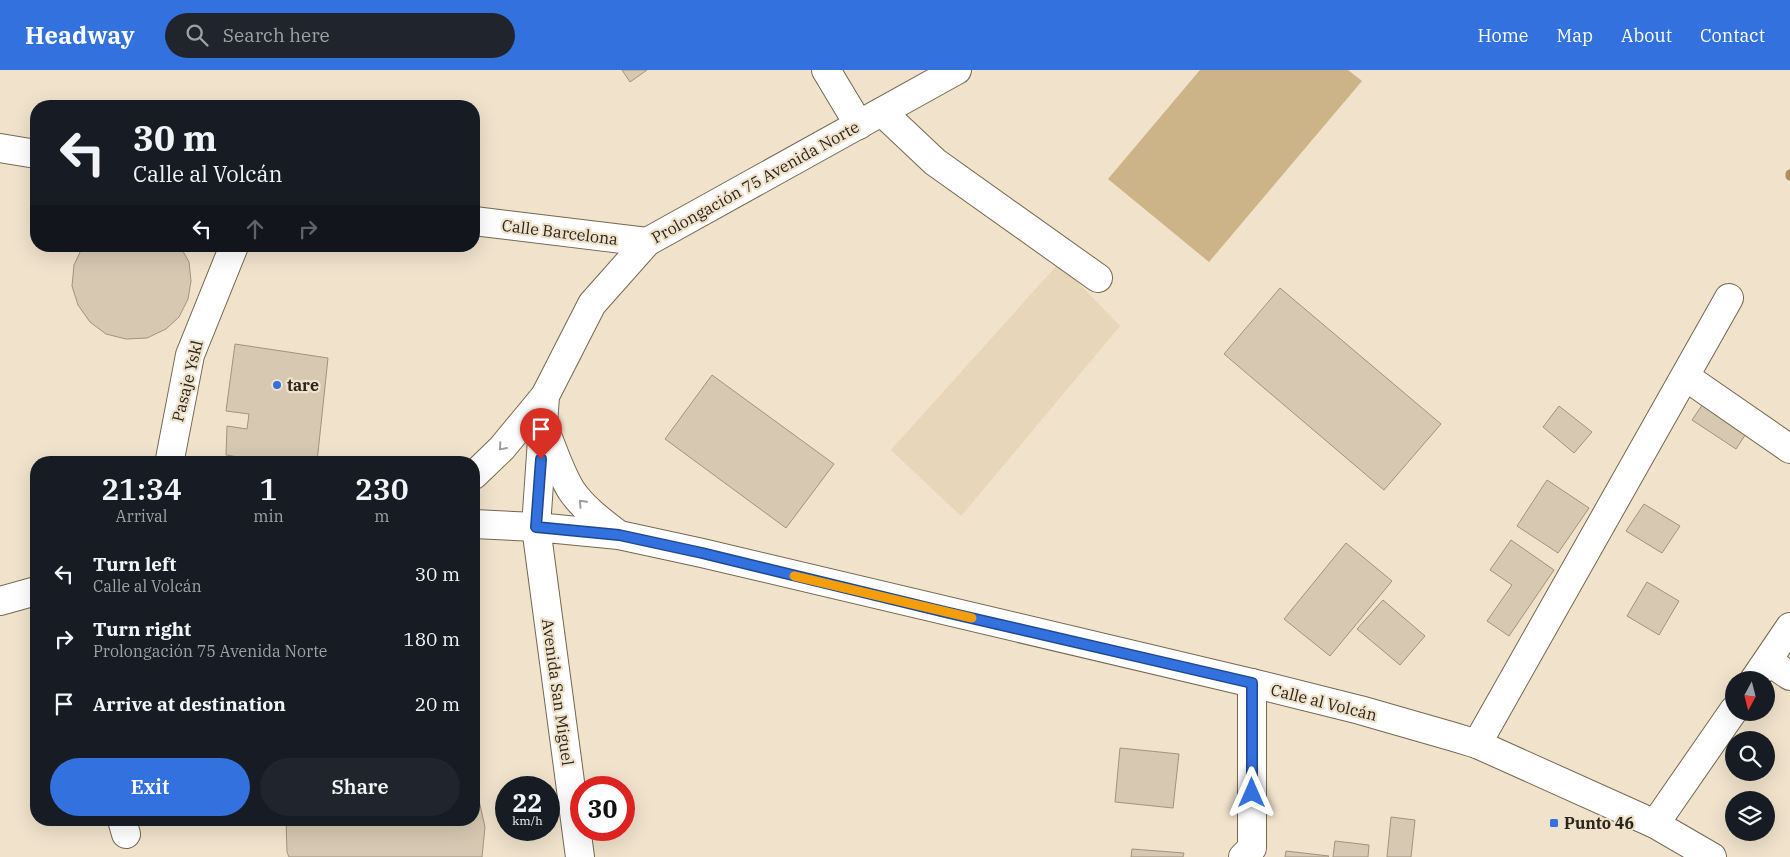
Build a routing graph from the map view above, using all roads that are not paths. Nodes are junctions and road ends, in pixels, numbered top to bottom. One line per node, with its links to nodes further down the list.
1 (826, 70): 3 (street)
2 (957, 70): 3 (street, Prolongación 75 Avenida Norte)
3 (870, 118): 7 (street, Prolongación 75 Avenida Norte); 9 (street)
4 (0, 148): 5 (street)
5 (30, 153)
6 (480, 223): 7 (street, Calle Barcelona)
7 (647, 242): 12 (street, Prolongación 75 Avenida Norte)
8 (232, 252): 15 (street, Pasaje Yskl)
9 (1098, 278)
10 (1729, 298): 11 (street)
11 (1686, 377): 14 (street); 27 (street)
12 (545, 396): 13 (street, Prolongación 75 Avenida Norte); 16 (street, one-way to 16)
13 (543, 425): 18 (street, Prolongación 75 Avenida Norte); 19 (street, one-way to 13)
14 (1790, 449)
15 (171, 456)
16 (480, 469)
17 (480, 524): 18 (street, Calle al Volcán)
18 (536, 527): 19 (street, Calle al Volcán); 29 (street, Avenida San Miguel)
19 (619, 535): 25 (street, Calle al Volcán)
20 (30, 593): 21 (street)
21 (0, 601)
22 (1790, 627): 23 (street)
23 (1761, 670): 24 (street)
24 (1790, 676)
25 (1252, 683): 27 (street, Calle al Volcán); 30 (street)
26 (1726, 721): 28 (street)
27 (1477, 744): 28 (street, Calle al Volcán)
28 (1655, 824): 31 (street, Calle al Volcán)
29 (580, 857)
30 (1243, 857)
31 (1712, 857)

